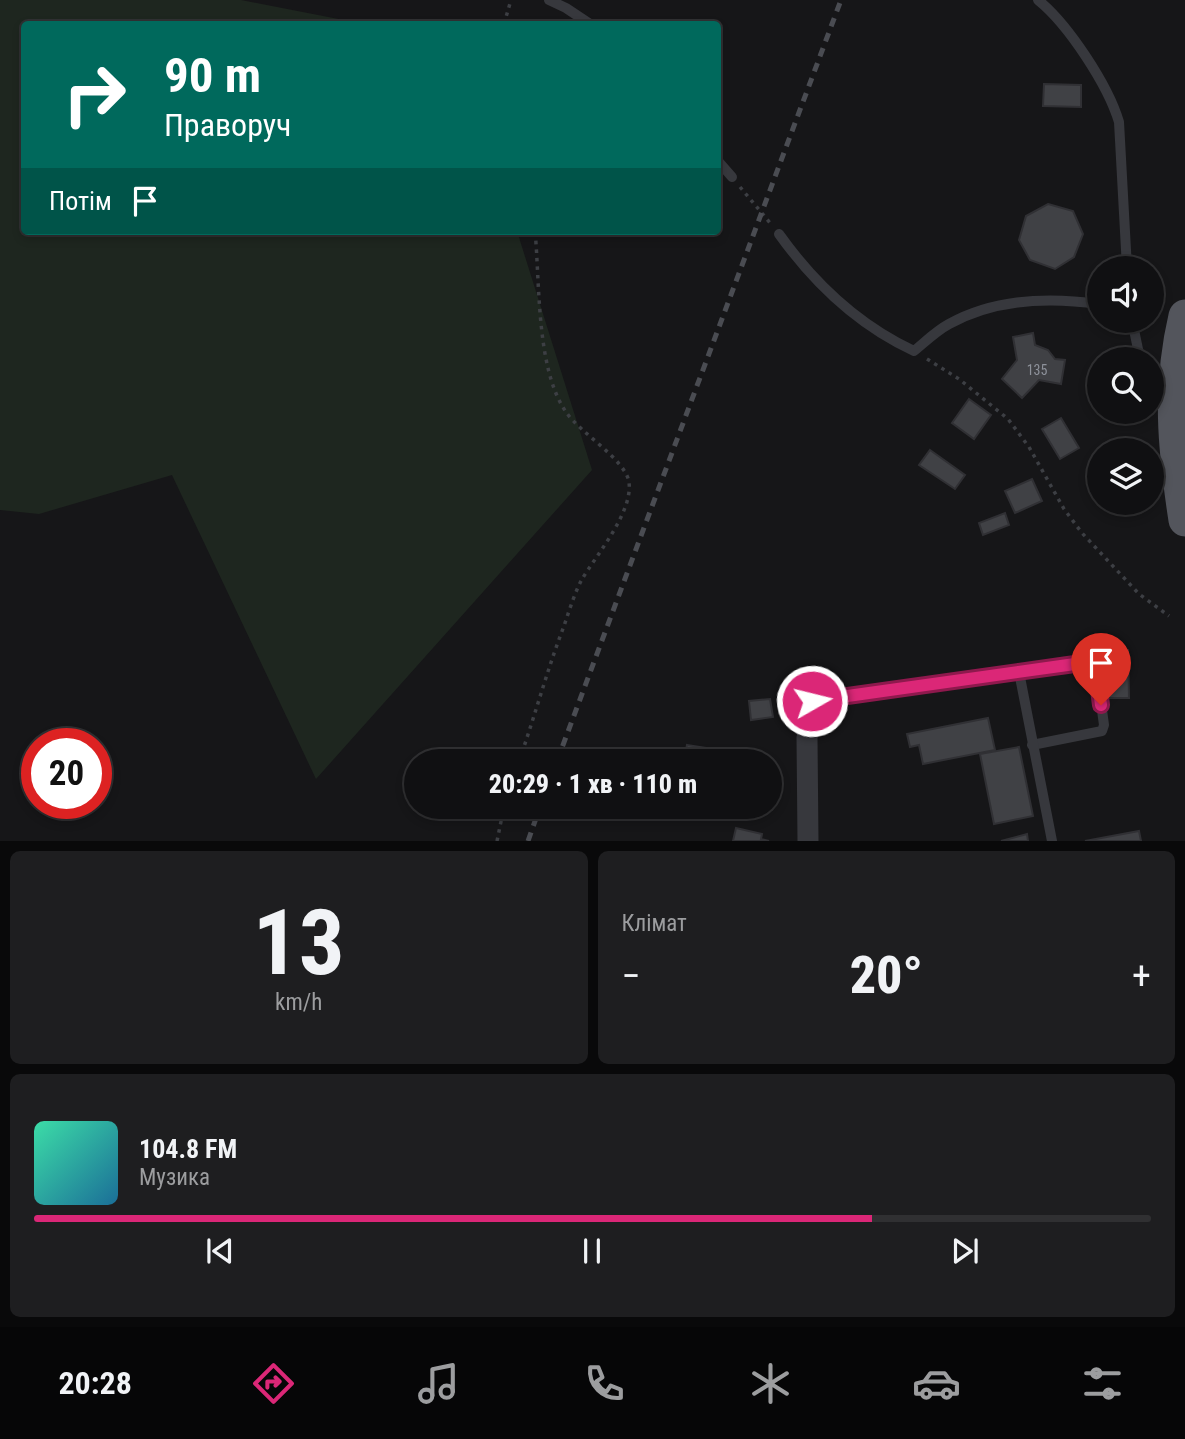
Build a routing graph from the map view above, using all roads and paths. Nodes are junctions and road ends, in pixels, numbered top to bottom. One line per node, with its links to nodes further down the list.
1 (511, 0): 4 (path)
2 (549, 0): 5 (lane)
3 (1038, 0): 10 (lane)
4 (505, 21)
5 (586, 21)
6 (721, 164): 7 (lane)
7 (732, 177): 8 (path)
8 (779, 233): 13 (lane)
9 (535, 235): 22 (path)
10 (1126, 256)
11 (1087, 303): 13 (lane)
12 (1185, 316): 14 (main road)
13 (914, 351): 17 (path)
14 (1164, 381)
15 (1164, 390): 16 (main road)
16 (1185, 520)
17 (1169, 616)
18 (1018, 672): 19 (lane); 21 (lane); 21 (lane)
19 (786, 704)
20 (807, 737): 25 (street)
21 (1032, 745): 26 (lane)
22 (523, 749)
23 (502, 819): 24 (path)
24 (497, 841)
25 (808, 841)
26 (1052, 841)

